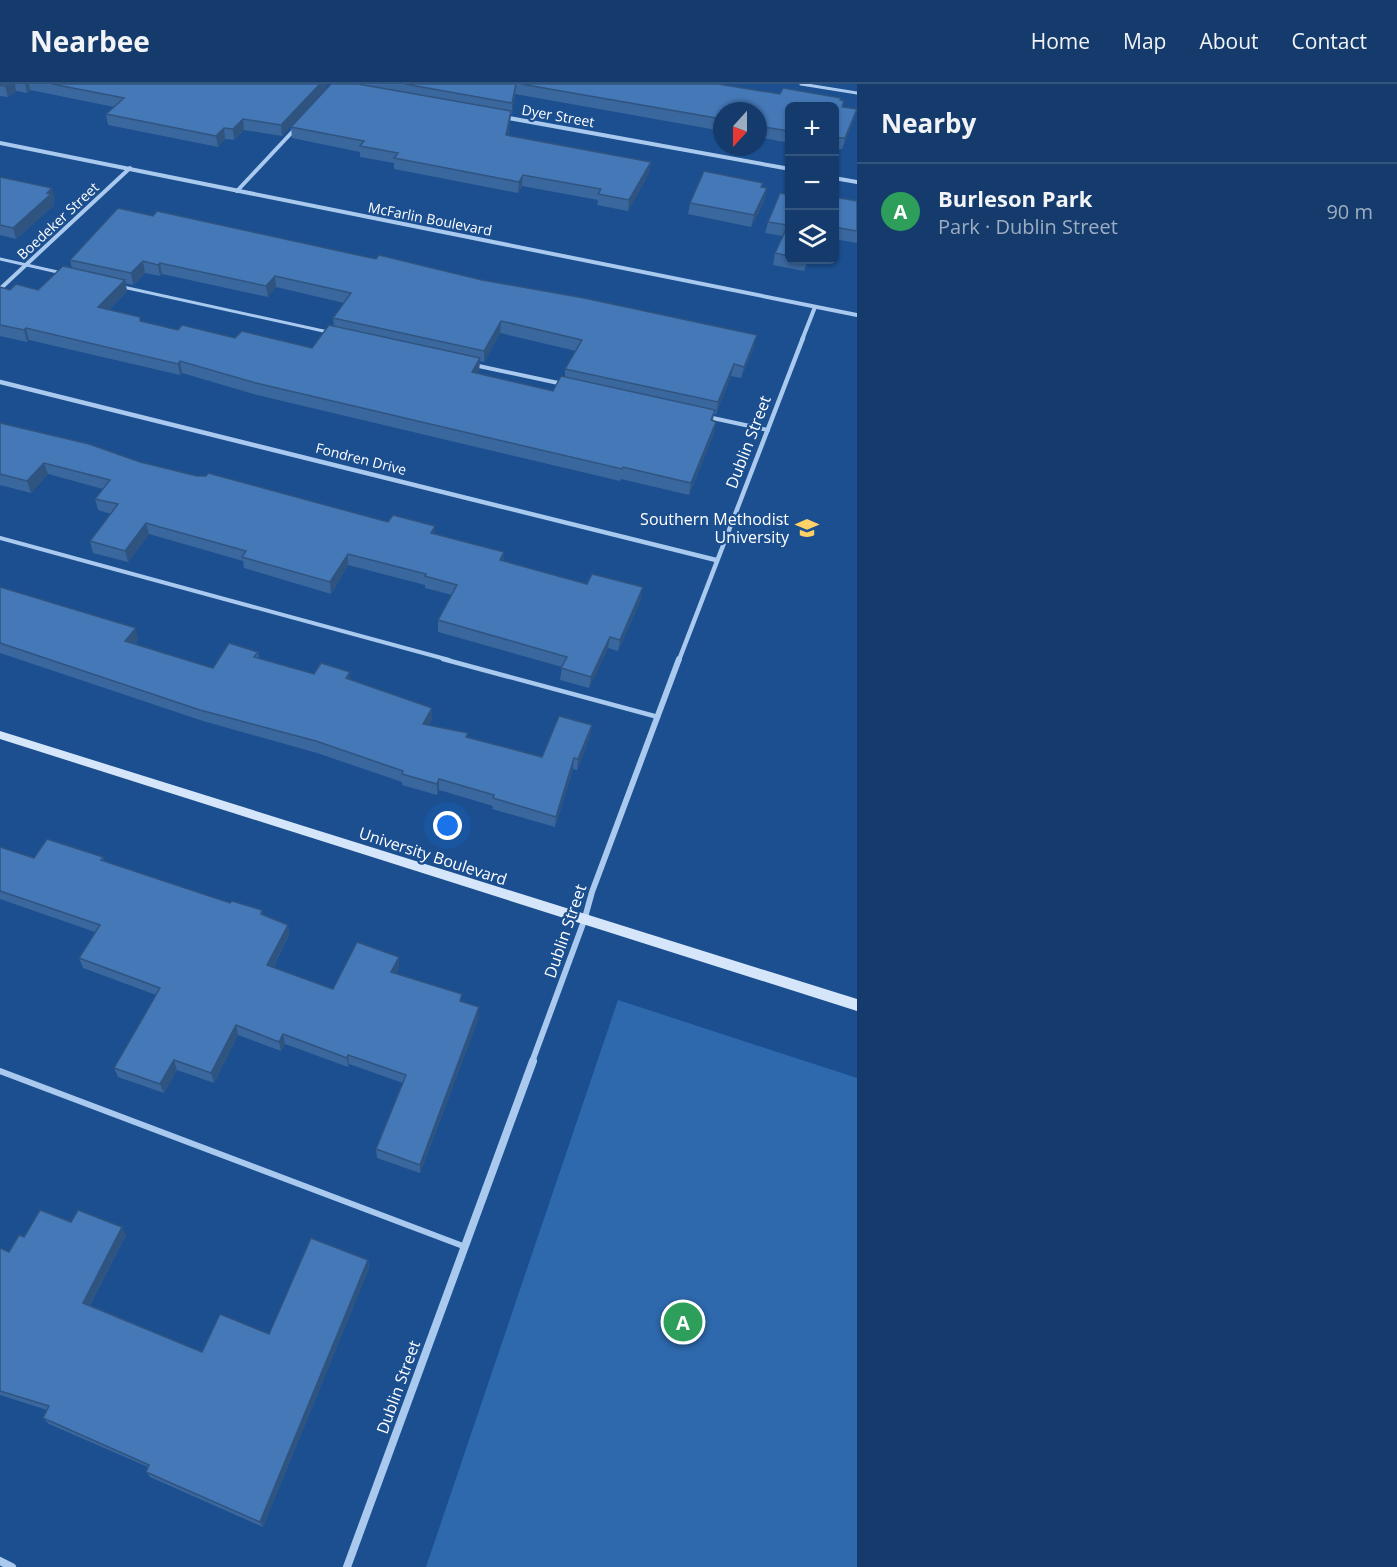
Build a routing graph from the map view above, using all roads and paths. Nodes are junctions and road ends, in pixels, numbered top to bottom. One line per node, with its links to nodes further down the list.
1 (801, 84): 2 (lane)
2 (857, 93)
3 (498, 116): 7 (street, Dyer Street)
4 (302, 121): 10 (street)
5 (0, 143): 6 (street, McFarlin Boulevard)
6 (130, 168): 10 (street, McFarlin Boulevard); 12 (street, Boedeker Street)
7 (785, 169)
8 (839, 179): 9 (street)
9 (857, 182)
10 (237, 191): 16 (street, McFarlin Boulevard)
11 (0, 259): 12 (lane)
12 (26, 265): 13 (lane); 15 (street, Boedeker Street)
13 (72, 275)
14 (118, 286): 18 (lane)
15 (0, 289)
16 (814, 307): 17 (street, McFarlin Boulevard); 23 (street, Dublin Street)
17 (857, 315)
18 (339, 335)
19 (466, 363): 21 (lane)
20 (0, 382): 25 (street, Fondren Drive)
21 (571, 386)
22 (698, 414): 23 (lane)
23 (768, 430): 25 (street, Dublin Street)
24 (0, 538): 26 (lane)
25 (716, 560): 26 (street, Dublin Street)
26 (658, 717): 28 (street, Dublin Street)
27 (0, 735): 28 (street, University Boulevard)
28 (584, 921): 29 (street, University Boulevard); 31 (street, Dublin Street)
29 (857, 1005)
30 (0, 1071): 31 (lane)
31 (463, 1246): 34 (street, Dublin Street)
32 (0, 1562): 33 (street)
33 (12, 1567)
34 (347, 1567)

